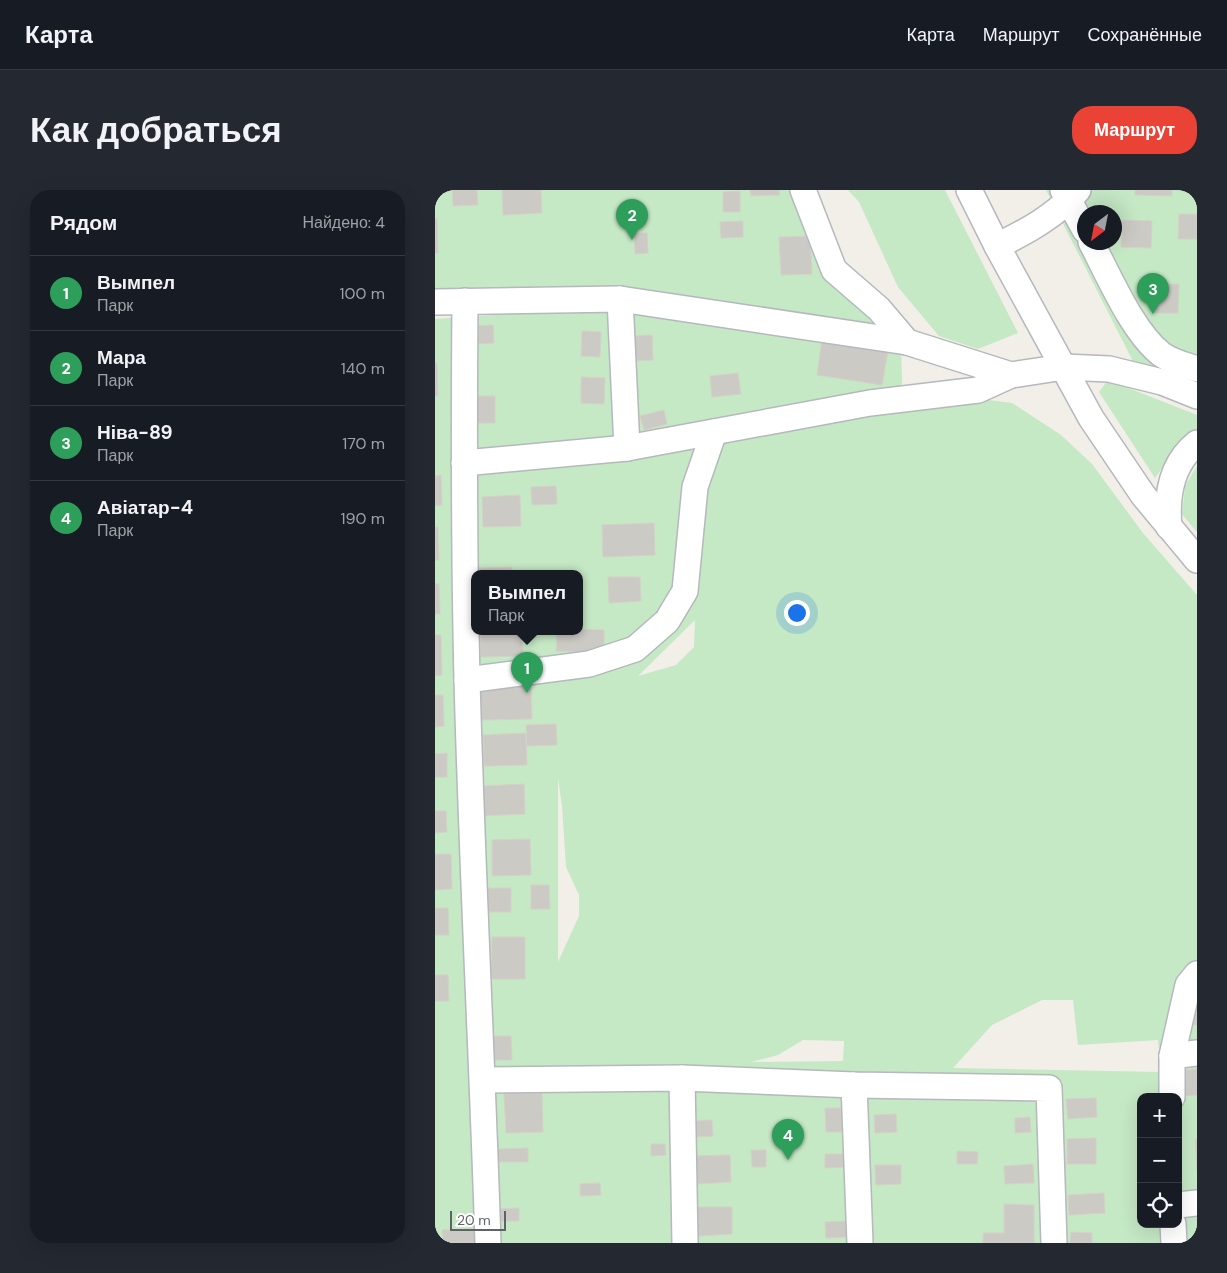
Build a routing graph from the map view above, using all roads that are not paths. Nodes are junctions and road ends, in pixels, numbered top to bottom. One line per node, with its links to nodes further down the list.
1 (803, 190): 10 (street)
2 (969, 190): 5 (street)
3 (1070, 194): 4 (street); 5 (street)
4 (1077, 211)
5 (997, 246): 11 (street)
6 (1095, 250): 12 (street)
7 (620, 299): 8 (street); 10 (street); 17 (street)
8 (465, 301): 9 (street); 18 (street)
9 (435, 302)
10 (907, 342): 13 (street)
11 (1064, 367): 13 (street); 14 (street); 19 (street)
12 (1197, 370)
13 (1011, 375): 15 (street)
14 (1197, 396)
15 (714, 432): 17 (street); 21 (street)
16 (1197, 443): 19 (street)
17 (627, 448): 18 (street)
18 (464, 463): 21 (street)
19 (1169, 527): 20 (street)
20 (1197, 560)
21 (467, 680): 26 (street)
22 (1197, 974): 24 (street)
23 (1197, 1053): 24 (street)
24 (1172, 1056): 28 (street)
25 (682, 1078): 26 (street); 27 (street); 33 (street)
26 (483, 1080): 32 (street)
27 (854, 1085): 34 (street); 35 (street)
28 (1172, 1093)
29 (1197, 1203): 30 (street)
30 (1182, 1205)
31 (1173, 1228): 36 (street)
32 (487, 1243)
33 (685, 1243)
34 (859, 1243)
35 (1054, 1243)
36 (1173, 1243)

